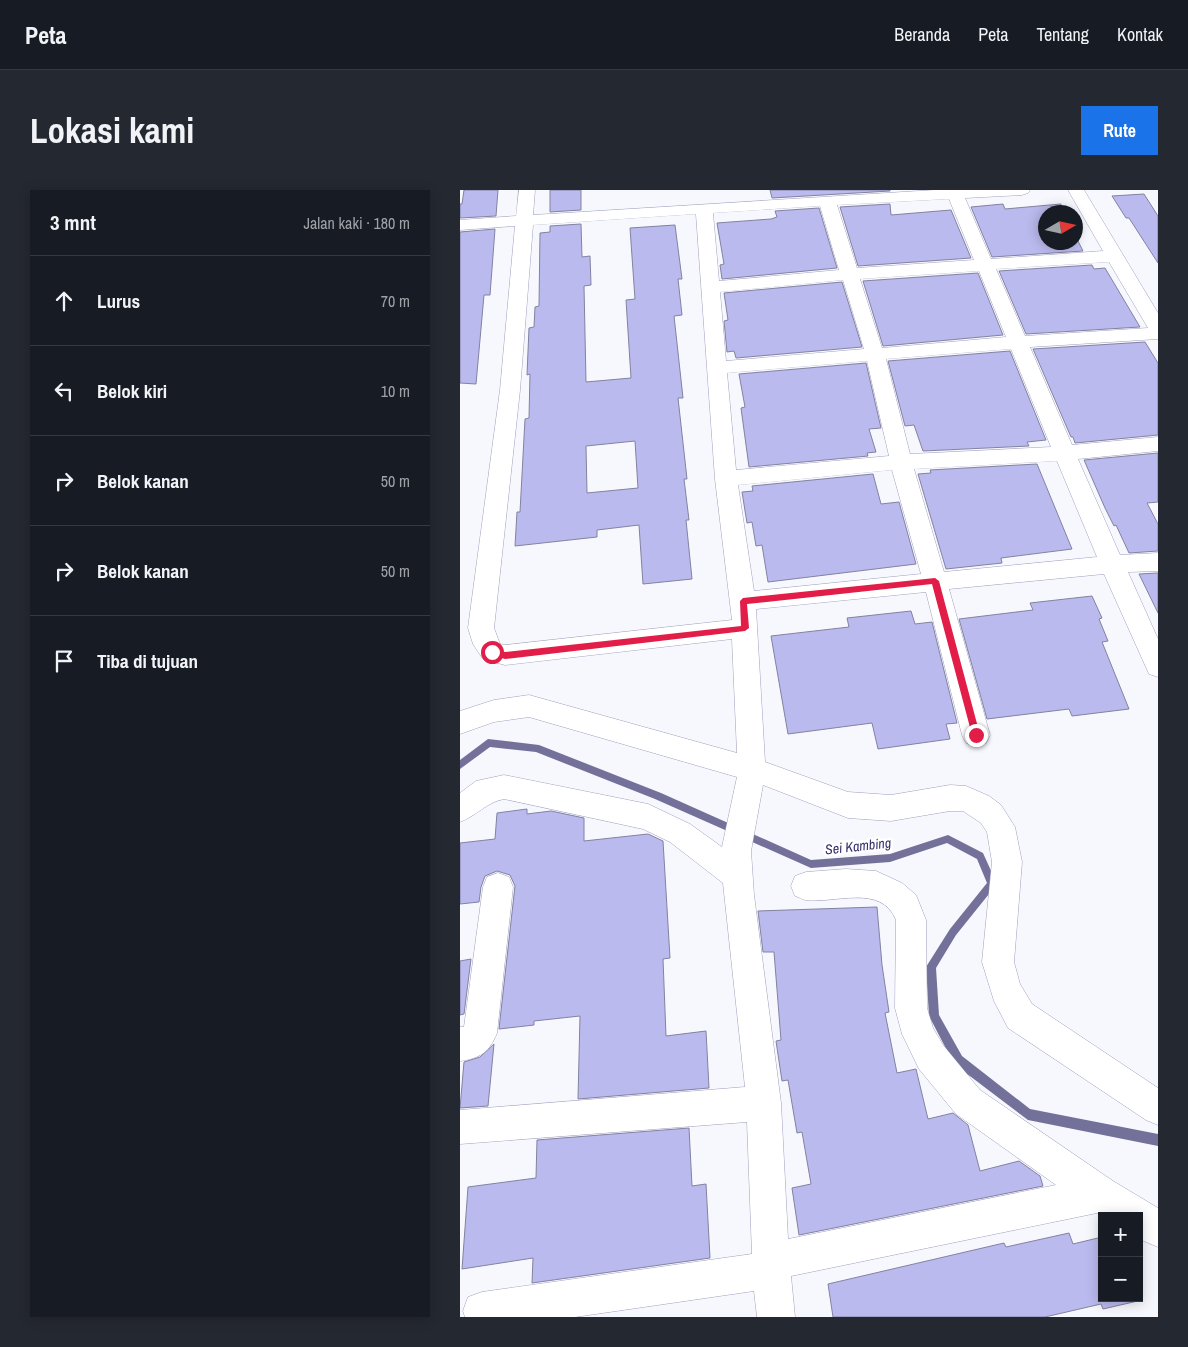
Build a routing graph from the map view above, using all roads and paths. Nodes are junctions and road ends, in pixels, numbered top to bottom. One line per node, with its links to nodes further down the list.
1 (527, 190): 9 (street)
2 (1022, 190): 4 (street)
3 (1076, 190): 11 (street)
4 (955, 194): 7 (street); 12 (street)
5 (733, 198): 6 (street); 8 (street)
6 (754, 198): 7 (street)
7 (827, 201): 13 (street)
8 (704, 208): 9 (street); 14 (street)
9 (523, 221): 10 (street); 29 (street)
10 (460, 225)
11 (1114, 256): 12 (street); 15 (street)
12 (986, 265): 13 (street); 17 (street)
13 (850, 274): 14 (street); 18 (street)
14 (710, 287): 19 (street)
15 (1158, 329)
16 (1158, 333): 17 (street)
17 (1019, 342): 18 (street); 21 (street)
18 (875, 355): 19 (street); 22 (street)
19 (717, 368): 23 (street)
20 (1158, 444): 21 (street)
21 (1065, 453): 22 (street); 25 (street)
22 (900, 462): 23 (street); 26 (street)
23 (726, 479): 27 (street)
24 (1158, 562): 25 (street)
25 (1112, 564): 26 (street); 30 (street)
26 (935, 581): 27 (street); 32 (street)
27 (743, 601): 28 (street)
28 (745, 628): 29 (street); 33 (street)
29 (470, 629)
30 (1158, 667)
31 (460, 723): 33 (street)
32 (976, 735)
33 (752, 769): 35 (street); 40 (street)
34 (460, 809): 35 (street)
35 (736, 864): 39 (street)
36 (806, 886): 42 (street)
37 (498, 887): 38 (street)
38 (460, 1044)
39 (764, 1103): 41 (street); 46 (street)
40 (1158, 1108)
41 (460, 1127)
42 (1100, 1194): 43 (street); 46 (street)
43 (1129, 1212)
44 (1143, 1220): 45 (street)
45 (1158, 1229)
46 (772, 1266): 47 (street); 48 (street)
47 (482, 1311)
48 (776, 1317)

